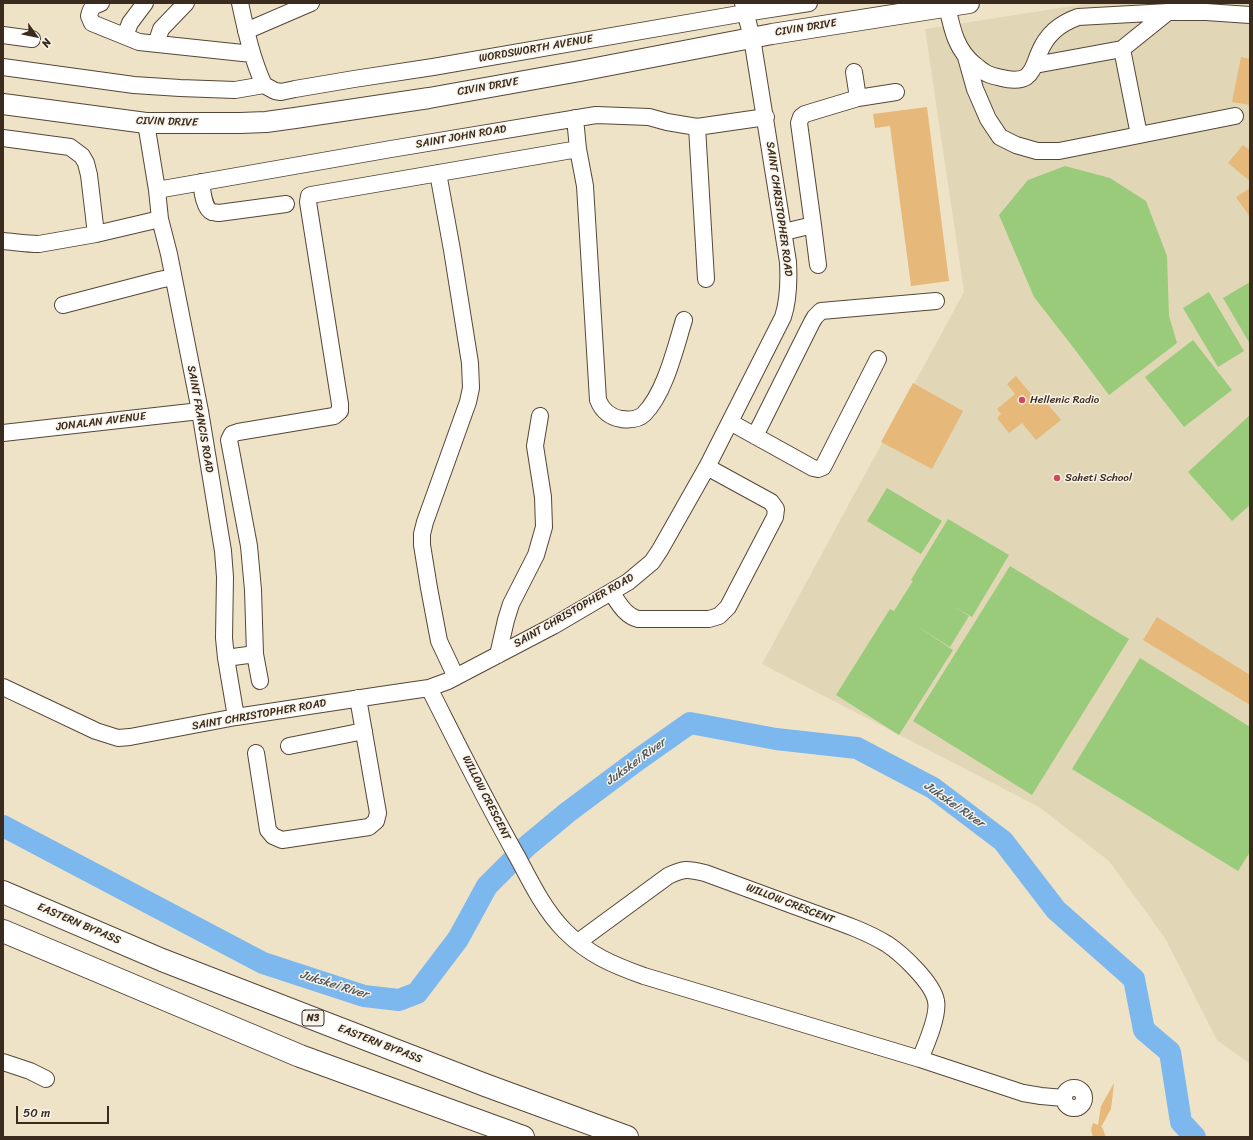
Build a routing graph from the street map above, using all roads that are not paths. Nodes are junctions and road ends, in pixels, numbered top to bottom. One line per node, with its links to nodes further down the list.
1 (101, 3): 14 (street)
2 (145, 3): 14 (street)
3 (186, 3): 17 (street)
4 (240, 3): 12 (street)
5 (311, 3): 12 (street)
6 (809, 3): 9 (street, WORDSWORTH AVENUE)
7 (969, 3): 8 (main road, CIVIN DRIVE)
8 (947, 6): 15 (main road, CIVIN DRIVE); 20 (street)
9 (744, 8): 15 (street, SAINT CHRISTOPHER ROAD); 24 (street, WORDSWORTH AVENUE)
10 (1168, 12): 11 (street); 18 (street); 21 (street)
11 (1250, 15)
12 (246, 31): 19 (street)
13 (3, 35): 16 (street)
14 (125, 36): 17 (street)
15 (752, 38): 29 (street, SAINT CHRISTOPHER ROAD); 31 (main road, CIVIN DRIVE)
16 (32, 39)
17 (156, 44): 19 (street)
18 (1122, 48): 21 (street); 33 (street)
19 (252, 54): 24 (street)
20 (966, 57): 21 (street); 33 (street)
21 (1035, 65)
22 (3, 67): 24 (street)
23 (854, 72): 26 (street)
24 (264, 85)
25 (896, 92): 26 (street)
26 (858, 98): 41 (street)
27 (3, 104): 31 (main road, CIVIN DRIVE)
28 (1235, 116): 33 (street)
29 (766, 117): 32 (street, SAINT JOHN ROAD); 42 (street, SAINT CHRISTOPHER ROAD)
30 (575, 118): 32 (street, SAINT JOHN ROAD); 35 (street); 37 (street, SAINT JOHN ROAD)
31 (146, 123): 38 (street, SAINT FRANCIS ROAD)
32 (697, 127): 47 (street)
33 (1139, 135)
34 (3, 138): 43 (street)
35 (578, 149): 36 (street); 50 (street)
36 (438, 173): 59 (street); 62 (street)
37 (201, 182): 38 (street, SAINT JOHN ROAD); 39 (street)
38 (157, 190): 40 (street, SAINT FRANCIS ROAD)
39 (286, 204)
40 (160, 218): 43 (street); 46 (street, SAINT FRANCIS ROAD)
41 (813, 225): 42 (street); 45 (street)
42 (784, 232): 54 (street, SAINT CHRISTOPHER ROAD)
43 (96, 234): 44 (street)
44 (3, 241)
45 (818, 265)
46 (173, 277): 49 (street); 52 (street, SAINT FRANCIS ROAD)
47 (706, 279)
48 (936, 301): 56 (street)
49 (63, 305)
50 (684, 320)
51 (878, 359): 56 (street)
52 (200, 411): 55 (street, JONALAN AVENUE); 61 (street, SAINT FRANCIS ROAD)
53 (540, 416): 60 (street)
54 (730, 422): 56 (street); 57 (street, SAINT CHRISTOPHER ROAD)
55 (3, 434)
56 (755, 436)
57 (707, 467): 58 (street, SAINT CHRISTOPHER ROAD); 58 (street)
58 (611, 592): 60 (street, SAINT CHRISTOPHER ROAD)
59 (255, 654): 61 (street); 63 (street)
60 (498, 654): 62 (street, SAINT CHRISTOPHER ROAD)
61 (226, 658): 67 (street, SAINT FRANCIS ROAD)
62 (456, 677): 65 (street, SAINT CHRISTOPHER ROAD)
63 (260, 681)
64 (3, 687): 67 (street, SAINT CHRISTOPHER ROAD)
65 (429, 688): 66 (street, SAINT CHRISTOPHER ROAD); 73 (street, WILLOW CRESCENT)
66 (358, 698): 67 (street, SAINT CHRISTOPHER ROAD); 68 (street)
67 (236, 717)
68 (364, 731): 69 (street); 70 (street)
69 (289, 746)
70 (256, 753)
71 (3, 892): 79 (highway, EASTERN BYPASS / N3)
72 (3, 931): 78 (highway)
73 (578, 942): 74 (street, WILLOW CRESCENT); 74 (street, WILLOW CRESCENT)
74 (920, 1059): 77 (street, WILLOW CRESCENT)
75 (3, 1062): 76 (street)
76 (46, 1079)
77 (1064, 1098)
78 (523, 1137)
79 (626, 1137)

